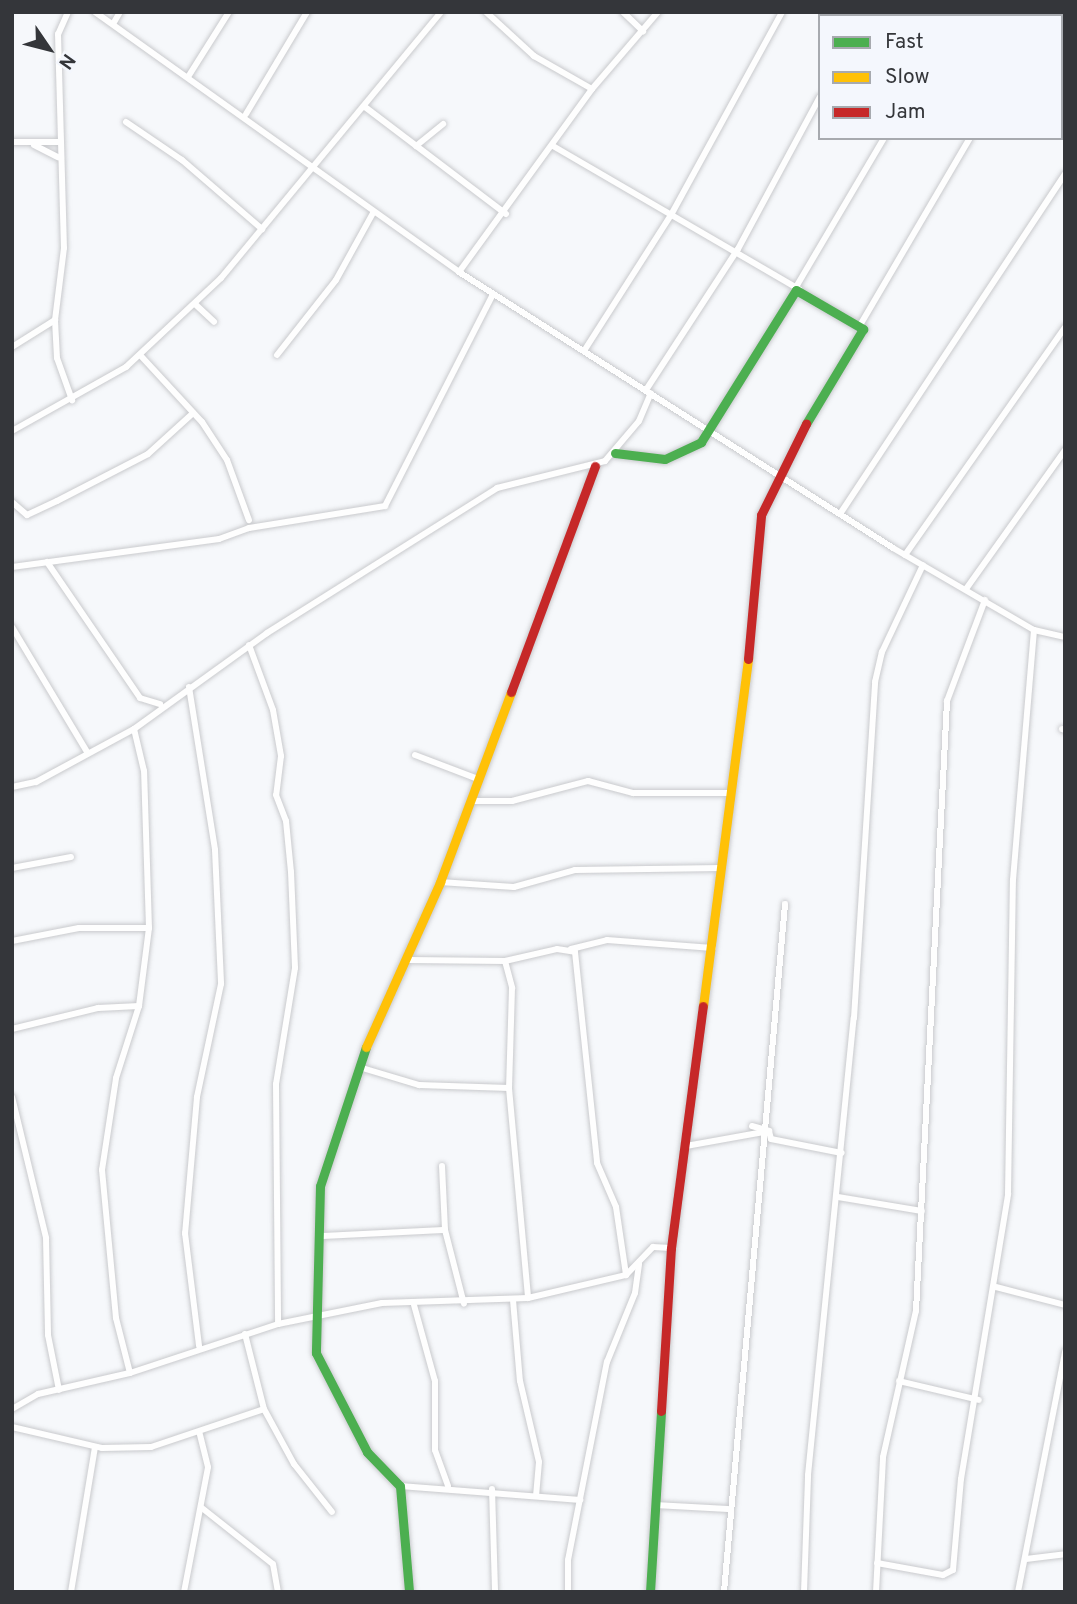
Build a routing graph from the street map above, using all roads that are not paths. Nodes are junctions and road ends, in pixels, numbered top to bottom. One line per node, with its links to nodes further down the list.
1 (68, 12): 23 (street)
2 (95, 12): 11 (street)
3 (120, 12): 11 (street)
4 (229, 12): 13 (street)
5 (307, 12): 17 (street)
6 (441, 12): 16 (street)
7 (486, 12): 14 (street)
8 (623, 12): 12 (street)
9 (657, 12): 12 (street)
10 (782, 12): 32 (street)
11 (113, 24): 13 (street)
12 (643, 31): 14 (street)
13 (188, 77): 17 (street)
14 (592, 89): 26 (street)
15 (818, 101): 34 (street)
16 (365, 107): 25 (street); 28 (street)
17 (246, 114): 28 (street)
18 (126, 122): 33 (street)
19 (443, 124): 25 (street)
20 (883, 140): 36 (street)
21 (969, 140): 41 (street)
22 (12, 142): 24 (street)
23 (58, 142): 24 (street); 27 (street)
24 (34, 145): 27 (street)
25 (416, 146): 31 (street)
26 (553, 146): 31 (street); 32 (street)
27 (58, 157): 39 (street)
28 (313, 167): 30 (street); 33 (street)
29 (1065, 174): 57 (street)
30 (373, 213): 35 (street); 45 (street)
31 (506, 214): 35 (street)
32 (671, 215): 34 (street); 44 (street)
33 (262, 229): 38 (street)
34 (738, 249): 36 (street); 47 (street)
35 (459, 272): 37 (street)
36 (798, 288): 41 (street); 51 (street)
37 (493, 294): 44 (street); 60 (street)
38 (195, 304): 40 (street); 46 (street)
39 (55, 320): 43 (street); 48 (street)
40 (214, 322)
41 (859, 327): 55 (street)
42 (1064, 329): 59 (street)
43 (12, 347)
44 (584, 351): 47 (street)
45 (277, 355)
46 (141, 356): 48 (street); 49 (street)
47 (648, 392): 51 (street); 53 (street)
48 (72, 401): 50 (street)
49 (193, 413): 56 (street); 58 (street)
50 (12, 431)
51 (710, 431): 53 (street); 55 (street)
52 (1065, 450): 63 (street)
53 (615, 453): 54 (street)
54 (595, 466): 68 (street); 74 (street)
55 (777, 472): 57 (street); 76 (street)
56 (12, 502)
57 (840, 514): 59 (street)
58 (249, 520)
59 (905, 555): 61 (street)
60 (47, 562): 62 (street); 70 (street)
61 (923, 565): 63 (street); 97 (street)
62 (12, 567)
63 (966, 589): 64 (street)
64 (985, 600): 66 (street); 100 (street)
65 (12, 627): 72 (street)
66 (1034, 630): 67 (street); 106 (street)
67 (1065, 637)
68 (249, 645): 69 (street); 113 (street)
69 (189, 687): 70 (street); 115 (street)
70 (160, 704): 71 (street)
71 (134, 729): 72 (street); 83 (street)
72 (87, 752): 75 (street)
73 (415, 755): 74 (street)
74 (478, 779): 77 (street)
75 (13, 785)
76 (732, 793): 77 (street); 79 (street)
77 (470, 801): 81 (street)
78 (71, 857): 80 (street)
79 (721, 867): 81 (street); 85 (street)
80 (12, 868)
81 (440, 882): 87 (street)
82 (785, 904): 95 (street)
83 (149, 928): 84 (street); 89 (street)
84 (12, 941)
85 (713, 948): 86 (street); 96 (street)
86 (570, 949): 88 (street); 105 (street)
87 (408, 960): 88 (street); 91 (street)
88 (505, 961): 92 (street)
89 (139, 1006): 90 (street); 117 (street)
90 (12, 1029)
91 (359, 1067): 92 (street); 102 (street)
92 (509, 1088): 107 (street)
93 (12, 1097): 119 (street)
94 (752, 1126): 95 (street)
95 (769, 1131): 96 (street); 97 (street); 133 (street)
96 (686, 1146): 103 (street)
97 (842, 1153): 99 (street)
98 (442, 1166): 101 (street)
99 (838, 1197): 100 (street); 146 (street)
100 (922, 1211): 118 (street)
101 (445, 1230): 102 (street); 109 (street)
102 (321, 1236): 112 (street)
103 (671, 1248): 104 (street); 131 (street)
104 (639, 1265): 105 (street); 130 (street)
105 (626, 1275): 107 (street)
106 (996, 1287): 111 (street); 120 (street)
107 (528, 1298): 108 (street)
108 (513, 1300): 109 (street); 129 (street)
109 (464, 1304): 110 (street)
110 (414, 1305): 112 (street); 127 (street)
111 (1065, 1305)
112 (314, 1319): 113 (street); 126 (street)
113 (278, 1324): 114 (street)
114 (245, 1334): 115 (street); 122 (street)
115 (199, 1346): 117 (street)
116 (1065, 1352): 136 (street)
117 (130, 1373): 119 (street)
118 (899, 1381): 120 (street); 137 (street)
119 (59, 1390): 121 (street)
120 (979, 1400): 137 (street)
121 (12, 1409)
122 (264, 1409): 124 (street); 134 (street)
123 (12, 1427): 125 (street)
124 (200, 1434): 125 (street); 132 (street)
125 (95, 1447): 138 (street)
126 (400, 1486): 127 (street); 141 (street)
127 (448, 1486): 128 (street)
128 (492, 1489): 129 (street); 142 (street)
129 (536, 1494): 130 (street)
130 (580, 1500): 143 (street)
131 (655, 1505): 133 (street); 144 (street)
132 (202, 1508): 139 (street); 140 (street)
133 (729, 1509): 145 (street)
134 (332, 1512)
135 (1065, 1554): 136 (street)
136 (1026, 1559): 148 (street)
137 (877, 1563): 147 (street)
138 (71, 1592)
139 (184, 1592)
140 (278, 1592)
141 (410, 1592)
142 (495, 1592)
143 (568, 1592)
144 (649, 1592)
145 (724, 1592)
146 (804, 1592)
147 (876, 1592)
148 (1018, 1592)

